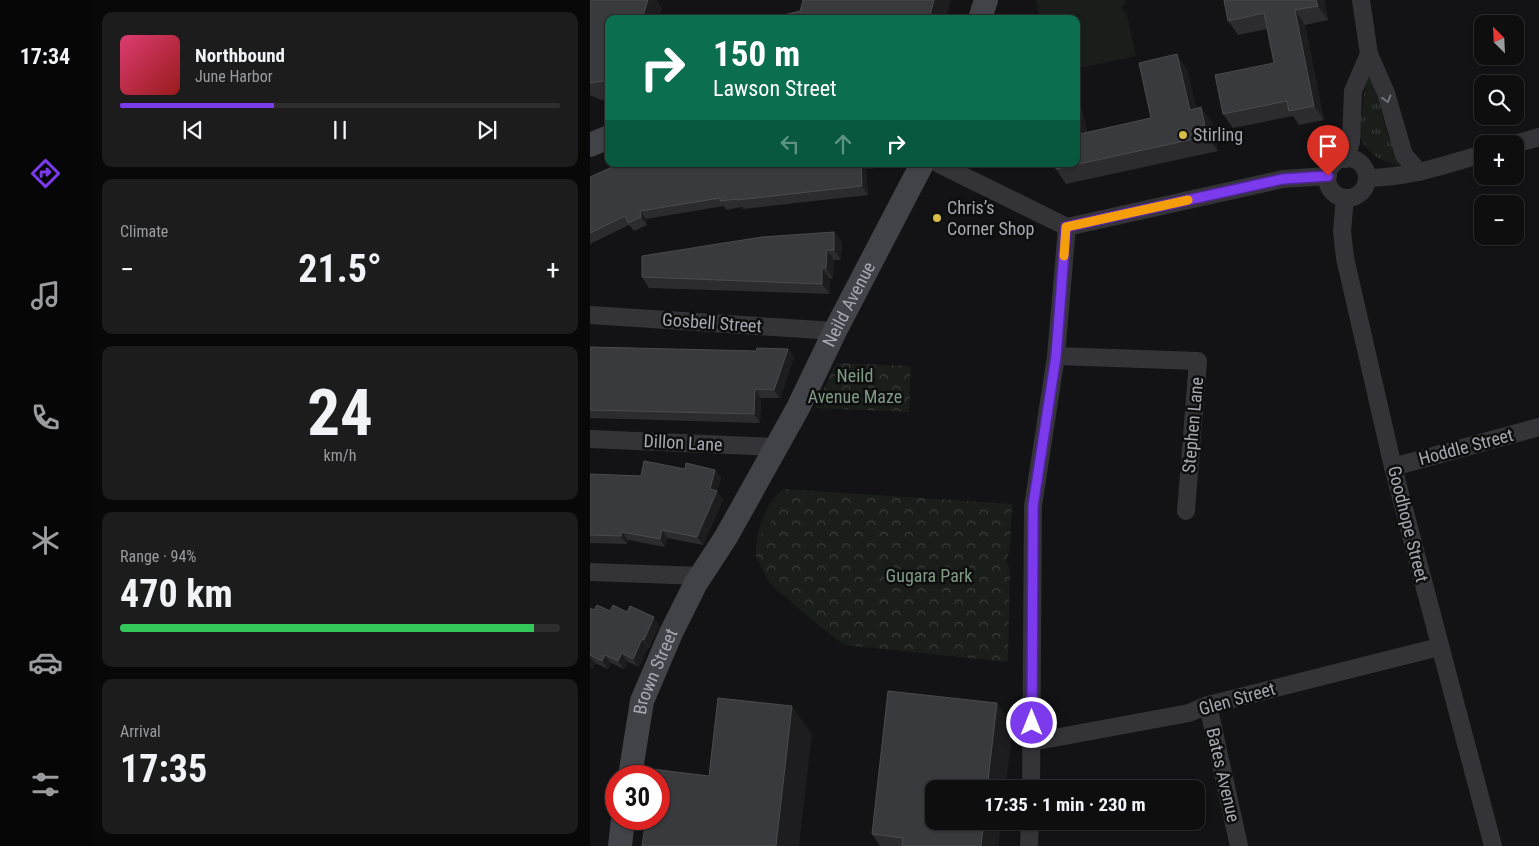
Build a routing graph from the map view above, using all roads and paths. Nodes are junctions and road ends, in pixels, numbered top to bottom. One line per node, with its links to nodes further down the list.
1 (986, 0): 3 (street)
2 (1361, 0): 4 (street)
3 (981, 15)
4 (1369, 54): 10 (street); 13 (street, one-way to 13)
5 (1539, 137): 7 (street)
6 (605, 138): 8 (street)
7 (1524, 141)
8 (590, 144)
9 (1474, 156): 13 (street)
10 (1345, 159): 14 (street); 15 (street)
11 (920, 167): 19 (street, Neild Avenue)
12 (945, 167): 17 (street)
13 (1420, 172): 15 (street)
14 (1328, 176): 16 (street); 17 (street)
15 (1367, 178): 16 (street)
16 (1345, 198): 24 (street, Goodhope Street)
17 (1066, 227): 20 (street)
18 (590, 315): 19 (street, Gosbell Street)
19 (835, 331): 23 (street, Neild Avenue)
20 (1056, 356): 25 (street, Stephen Lane); 30 (street)
21 (1539, 427): 24 (street, Hoddle Street)
22 (590, 438): 23 (street, Dillon Lane)
23 (775, 447): 27 (street, Neild Avenue)
24 (1393, 467): 28 (street, Goodhope Street)
25 (1186, 511)
26 (590, 572): 27 (street)
27 (701, 576): 31 (street, Brown Street)
28 (1439, 647): 29 (street, Glen Street); 38 (street, Goodhope Street)
29 (1208, 705): 30 (street, Glen Street); 37 (street, Bates Avenue)
30 (1032, 742): 32 (street)
31 (632, 765)
32 (1031, 780)
33 (622, 830): 35 (street)
34 (1030, 830): 36 (street)
35 (620, 846)
36 (1029, 846)
37 (1239, 846)
38 (1493, 846)

